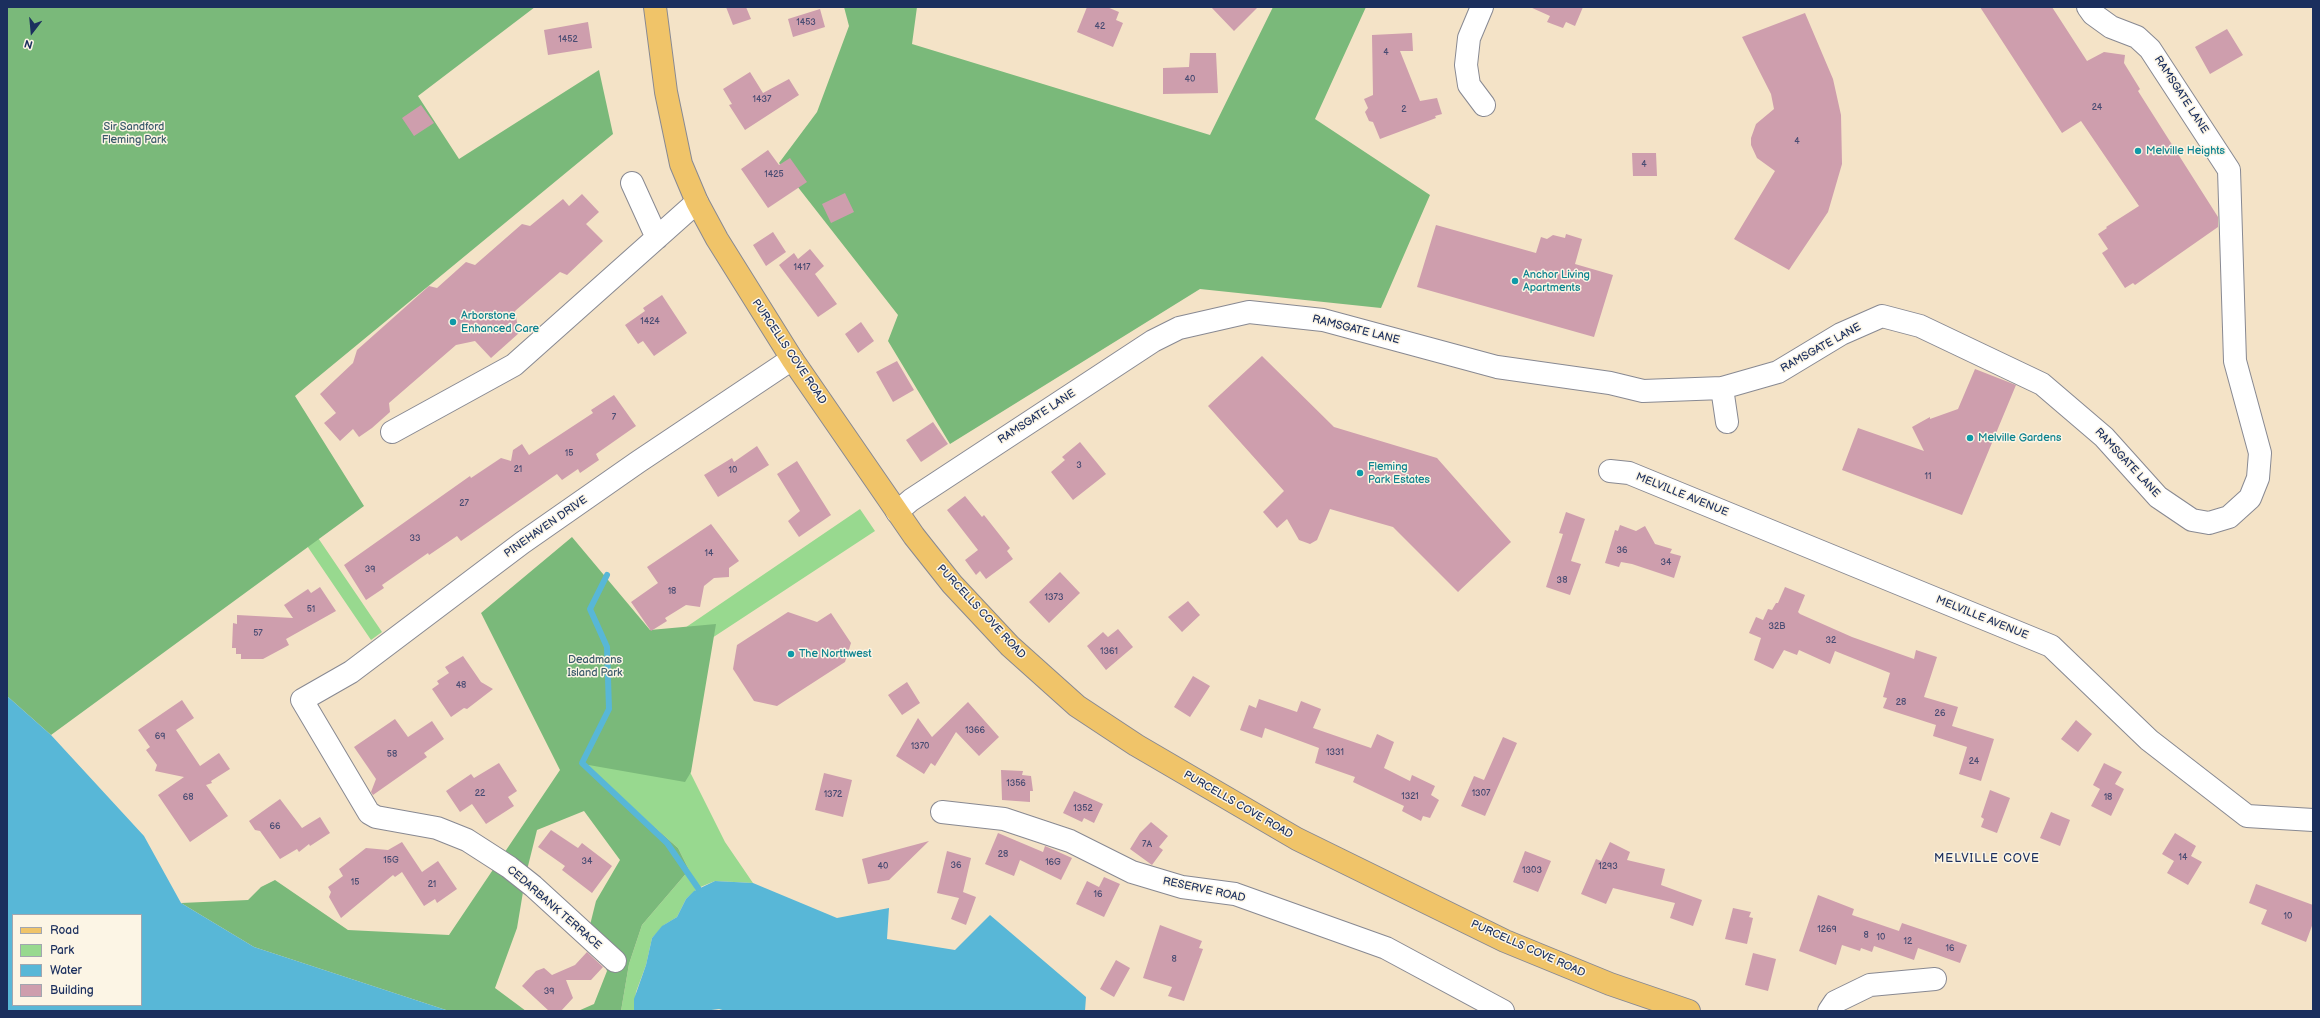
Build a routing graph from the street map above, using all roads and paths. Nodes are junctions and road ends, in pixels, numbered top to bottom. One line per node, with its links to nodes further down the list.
1 (655, 7): 6 (main road, PURCELLS COVE ROAD)
2 (1482, 7): 4 (street)
3 (2088, 7): 9 (street, RAMSGATE LANE)
4 (1484, 105)
5 (632, 183): 7 (street)
6 (697, 202): 7 (street); 8 (main road, PURCELLS COVE ROAD)
7 (657, 238): 11 (street)
8 (792, 359): 13 (main road, PURCELLS COVE ROAD); 14 (street, PINEHAVEN DRIVE)
9 (1722, 388): 10 (street); 13 (street, RAMSGATE LANE)
10 (1727, 422)
11 (392, 432)
12 (1610, 471): 16 (street, MELVILLE AVENUE)
13 (897, 512): 19 (main road, PURCELLS COVE ROAD)
14 (302, 700): 17 (street, CEDARBANK TERRACE)
15 (942, 812): 20 (street, RESERVE ROAD)
16 (2313, 820)
17 (615, 961)
18 (1935, 979): 21 (street)
19 (1675, 1009)
20 (1503, 1011)
21 (1829, 1011)

